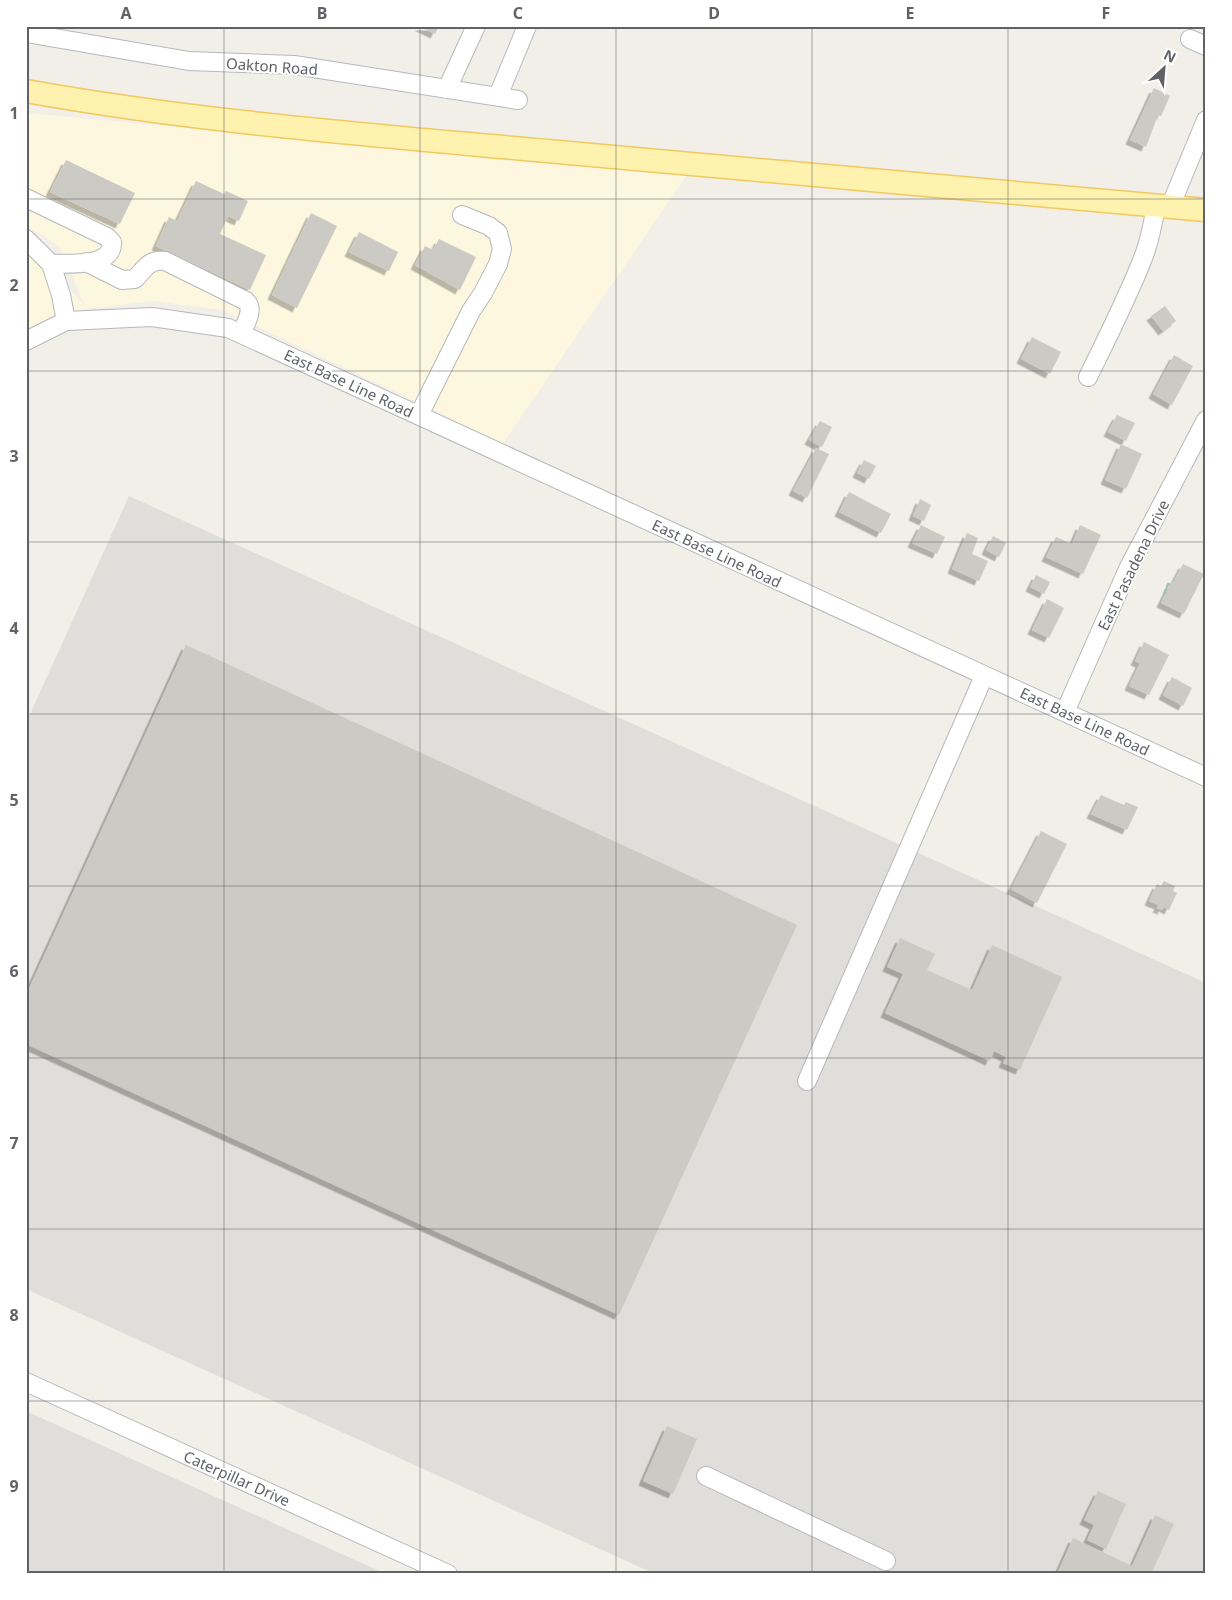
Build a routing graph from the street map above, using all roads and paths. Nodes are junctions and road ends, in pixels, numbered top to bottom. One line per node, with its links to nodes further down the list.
1 (476, 26): 4 (street)
2 (527, 26): 6 (street)
3 (26, 33): 4 (street, Oakton Road)
4 (447, 89): 6 (street, Oakton Road)
5 (26, 91): 10 (main road)
6 (498, 96): 7 (street, Oakton Road)
7 (518, 100)
8 (1206, 120): 10 (street)
9 (26, 198): 14 (street)
10 (1163, 206): 11 (main road); 19 (street)
11 (1206, 210)
12 (462, 215): 20 (street)
13 (30, 242): 15 (street)
14 (86, 262): 15 (street); 17 (street)
15 (51, 264): 16 (street)
16 (66, 321): 17 (street, East Base Line Road); 18 (street)
17 (234, 331): 20 (street, East Base Line Road)
18 (26, 341)
19 (1088, 377)
20 (419, 416): 24 (street, East Base Line Road)
21 (1206, 420): 25 (street, East Pasadena Drive)
22 (1170, 584): 23 (path)
23 (1164, 594)
24 (984, 676): 25 (street, East Base Line Road); 27 (street)
25 (1065, 712): 26 (street, East Base Line Road)
26 (1206, 777)
27 (807, 1081)
28 (26, 1382): 31 (street, Caterpillar Drive)
29 (706, 1476): 30 (street)
30 (886, 1561)
31 (448, 1574)

